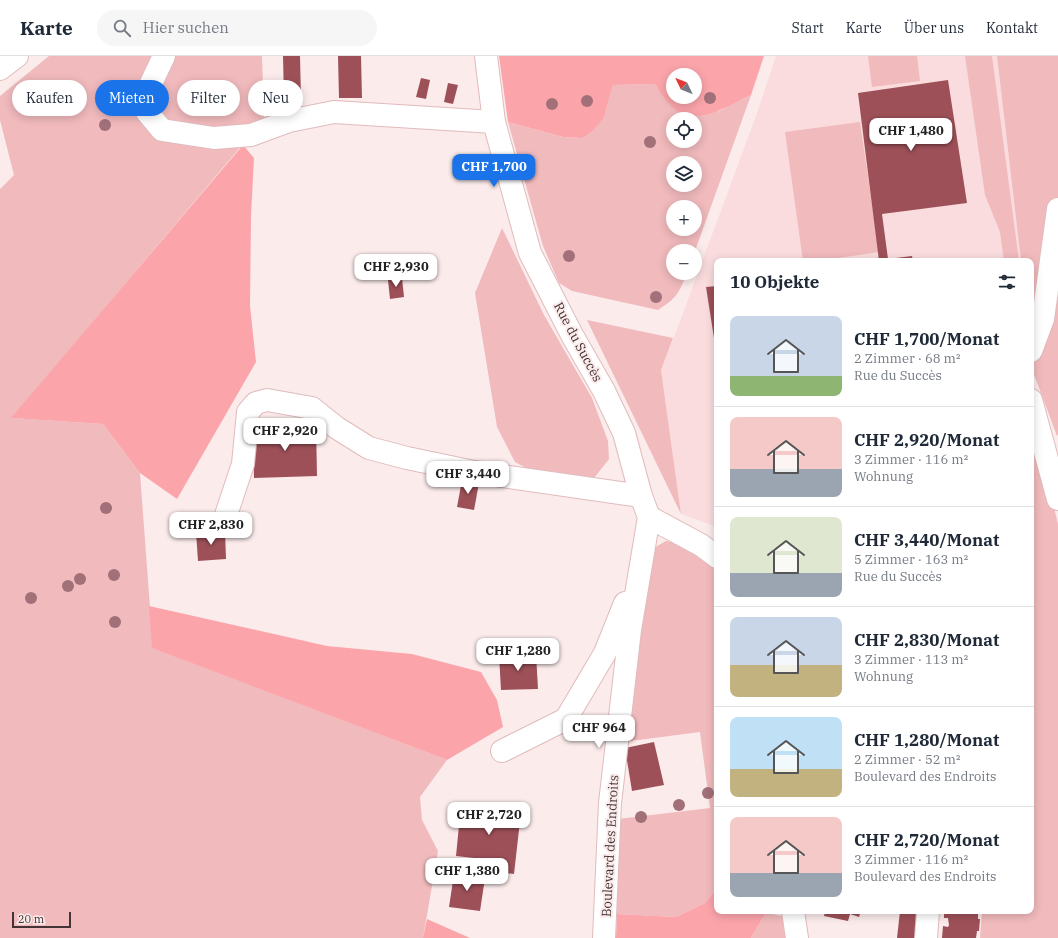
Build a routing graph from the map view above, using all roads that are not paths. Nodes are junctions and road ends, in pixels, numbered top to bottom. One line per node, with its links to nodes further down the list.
1 (17, 56): 4 (street)
2 (164, 56): 5 (street)
3 (486, 56): 5 (street, Rue du Succès)
4 (0, 69)
5 (494, 122): 9 (street, Rue du Succès)
6 (1058, 209): 7 (street)
7 (1034, 344)
8 (1034, 411): 10 (street)
9 (641, 496): 11 (street, Rue du Succès); 12 (street)
10 (1058, 499)
11 (649, 517): 13 (street); 14 (street)
12 (223, 524)
13 (714, 555)
14 (641, 565): 15 (street); 18 (street, Boulevard des Endroits)
15 (502, 751)
16 (793, 914): 19 (street)
17 (928, 914): 20 (street)
18 (604, 938)
19 (797, 938)
20 (926, 938)

